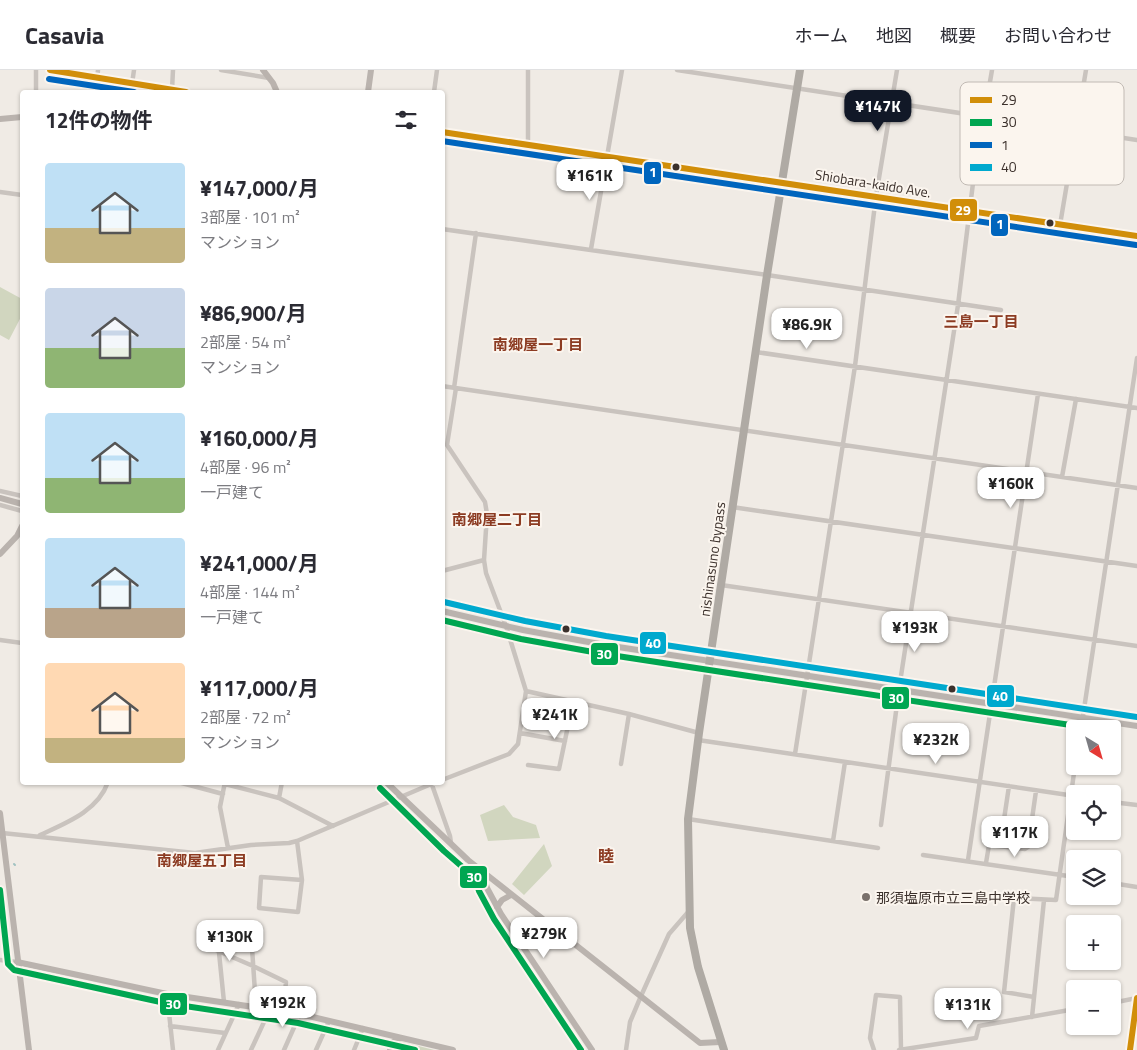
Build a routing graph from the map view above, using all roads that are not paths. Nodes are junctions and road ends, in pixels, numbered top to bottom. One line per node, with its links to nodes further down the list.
1 (36, 70): 21 (street)
2 (50, 70): 15 (street)
3 (98, 70): 17 (street)
4 (134, 70): 19 (street)
5 (173, 70): 23 (street)
6 (221, 70): 18 (street)
7 (263, 70): 18 (street)
8 (371, 70): 25 (street)
9 (437, 70): 26 (street)
10 (528, 70): 34 (street)
11 (622, 70): 35 (street)
12 (676, 70): 16 (street)
13 (800, 70): 20 (highway, nishinasuno bypass)
14 (897, 70): 27 (street)
15 (63, 71): 17 (street)
16 (707, 72): 20 (street)
17 (97, 78): 19 (street)
18 (269, 78): 24 (street)
19 (132, 84): 22 (street)
20 (797, 89): 27 (street); 36 (highway, nishinasuno bypass)
21 (36, 90)
22 (165, 90)
23 (170, 90)
24 (276, 90)
25 (368, 90)
26 (434, 90)
27 (892, 103): 28 (street); 41 (street)
28 (960, 113)
29 (20, 117): 30 (street)
30 (0, 119)
31 (445, 132): 34 (street, Shiobara-kaido Ave.)
32 (1124, 138): 33 (street)
33 (1137, 140)
34 (528, 145): 35 (street, Shiobara-kaido Ave.)
35 (608, 156): 36 (street, Shiobara-kaido Ave.); 47 (street)
36 (782, 182): 41 (street, Shiobara-kaido Ave.); 48 (highway, nishinasuno bypass)
37 (973, 185): 42 (street)
38 (1067, 185): 43 (street)
39 (0, 192): 40 (street)
40 (20, 195)
41 (876, 196): 42 (street, Shiobara-kaido Ave.); 49 (street)
42 (969, 210): 43 (street, Shiobara-kaido Ave.); 50 (street)
43 (1060, 225): 46 (street, Shiobara-kaido Ave.)
44 (445, 229): 45 (street)
45 (476, 234): 47 (street); 57 (street)
46 (1137, 236)
47 (591, 249): 48 (street)
48 (767, 275): 49 (street); 52 (highway, nishinasuno bypass)
49 (866, 290): 50 (street); 54 (street)
50 (958, 305): 51 (street); 55 (street)
51 (1001, 310)
52 (756, 352): 54 (street); 62 (highway, nishinasuno bypass)
53 (1137, 358): 60 (street)
54 (855, 366): 55 (street); 63 (street)
55 (947, 380): 58 (street); 64 (street)
56 (445, 386): 57 (street)
57 (455, 388): 62 (street); 81 (street)
58 (1038, 394): 59 (street); 65 (street)
59 (1076, 399): 60 (street); 66 (street)
60 (1130, 407): 61 (street); 67 (street)
61 (1137, 408)
62 (744, 430): 63 (street); 74 (highway, nishinasuno bypass)
63 (843, 444): 64 (street); 76 (street)
64 (935, 459): 65 (street); 78 (street)
65 (1026, 472): 66 (street); 79 (street)
66 (1062, 477): 67 (street)
67 (1118, 485): 68 (street); 82 (street)
68 (1137, 488)
69 (0, 491): 70 (street)
70 (20, 496)
71 (0, 498): 72 (street)
72 (20, 503)
73 (0, 505): 75 (street)
74 (732, 507): 76 (street); 85 (highway, nishinasuno bypass)
75 (20, 510)
76 (830, 521): 78 (street); 86 (street)
77 (20, 530): 80 (street)
78 (923, 534): 79 (street); 88 (street)
79 (1015, 549): 82 (street); 90 (street)
80 (0, 554)
81 (484, 560): 84 (street); 89 (street)
82 (1106, 561): 83 (street); 92 (street)
83 (1137, 566)
84 (445, 569)
85 (721, 585): 86 (street); 95 (highway, nishinasuno bypass)
86 (818, 599): 88 (street); 96 (street)
87 (445, 611): 89 (street)
88 (912, 613): 90 (street); 97 (street)
89 (506, 626): 95 (street); 98 (street)
90 (1004, 626): 92 (street); 100 (street)
91 (0, 640): 93 (street)
92 (1094, 640): 94 (street); 102 (street)
93 (20, 643)
94 (1137, 646)
95 (710, 660): 96 (street); 105 (highway, nishinasuno bypass)
96 (808, 675): 97 (street); 107 (street)
97 (899, 689): 100 (street); 111 (street)
98 (526, 692): 99 (street); 104 (street)
99 (573, 702): 101 (street); 106 (street)
100 (992, 704): 102 (street); 113 (street)
101 (629, 714): 105 (street); 109 (street)
102 (1083, 718): 103 (street)
103 (1137, 726)
104 (520, 733): 106 (street); 112 (street)
105 (698, 736): 107 (street); 131 (highway, nishinasuno bypass)
106 (565, 740): 110 (street)
107 (795, 754): 108 (street)
108 (845, 762): 111 (street); 138 (street)
109 (621, 764)
110 (528, 765)
111 (888, 767): 113 (street); 132 (street)
112 (445, 779)
113 (980, 782): 122 (street); 144 (street)
114 (107, 785): 136 (street)
115 (189, 785): 124 (street)
116 (225, 785): 124 (street)
117 (232, 785): 127 (street)
118 (281, 785): 127 (street)
119 (389, 785): 126 (street)
120 (428, 785): 126 (street)
121 (434, 785): 139 (street)
122 (1009, 786): 123 (street); 140 (street)
123 (1036, 791): 125 (street); 140 (street)
124 (223, 794): 141 (street)
125 (1066, 795)
126 (401, 797): 133 (street); 139 (street)
127 (279, 798): 133 (street)
128 (1121, 803): 129 (street)
129 (1137, 805)
130 (0, 813): 134 (street)
131 (688, 818): 138 (street); 155 (highway, nishinasuno bypass)
132 (881, 825)
133 (333, 826): 137 (street)
134 (2, 832): 136 (street); 161 (street)
135 (1066, 835): 147 (street)
136 (40, 836): 141 (street)
137 (297, 841): 141 (street); 149 (street)
138 (833, 841): 142 (street)
139 (450, 845): 146 (street)
140 (1000, 846): 145 (street)
141 (228, 848)
142 (878, 848)
143 (923, 855): 144 (street)
144 (968, 860): 145 (street)
145 (986, 863): 147 (street)
146 (483, 873): 152 (street); 154 (street)
147 (1059, 874): 148 (street); 153 (street)
148 (1066, 875)
149 (302, 880): 149 (street)
150 (1121, 884): 151 (street)
151 (1137, 887)
152 (511, 895): 154 (street); 164 (street)
153 (1044, 900): 165 (street); 165 (street)
154 (498, 907): 192 (street)
155 (689, 911): 164 (street); 182 (highway, nishinasuno bypass)
156 (216, 923): 159 (street)
157 (251, 933): 162 (street)
158 (202, 944): 159 (street)
159 (219, 952): 162 (street); 168 (street)
160 (0, 960): 161 (street)
161 (17, 962): 163 (street); 183 (street)
162 (253, 966): 170 (street); 172 (street)
163 (168, 994): 168 (street); 178 (street)
164 (641, 996): 182 (street); 193 (street)
165 (1034, 997): 176 (street)
166 (1137, 998): 167 (street); 175 (street)
167 (1121, 1001)
168 (224, 1002): 169 (street)
169 (239, 1004): 170 (street); 180 (street)
170 (256, 1006): 171 (street)
171 (270, 1009): 172 (street); 186 (street)
172 (283, 1011): 174 (street)
173 (1066, 1011): 176 (street)
174 (300, 1014): 177 (street); 187 (street)
175 (1136, 1015): 197 (street)
176 (1032, 1017): 196 (street)
177 (329, 1021): 179 (street); 188 (street)
178 (170, 1026): 180 (street); 184 (street)
179 (363, 1028): 181 (street); 189 (street)
180 (225, 1033): 185 (street)
181 (396, 1037): 190 (street); 191 (street)
182 (720, 1042): 194 (highway, nishinasuno bypass)
183 (29, 1050)
184 (173, 1050)
185 (218, 1050)
186 (252, 1050)
187 (284, 1050)
188 (316, 1050)
189 (354, 1050)
190 (390, 1050)
191 (454, 1050)
192 (592, 1050)
193 (626, 1050)
194 (724, 1050)
195 (874, 1050): 196 (street)
196 (900, 1050)
197 (1130, 1050)

